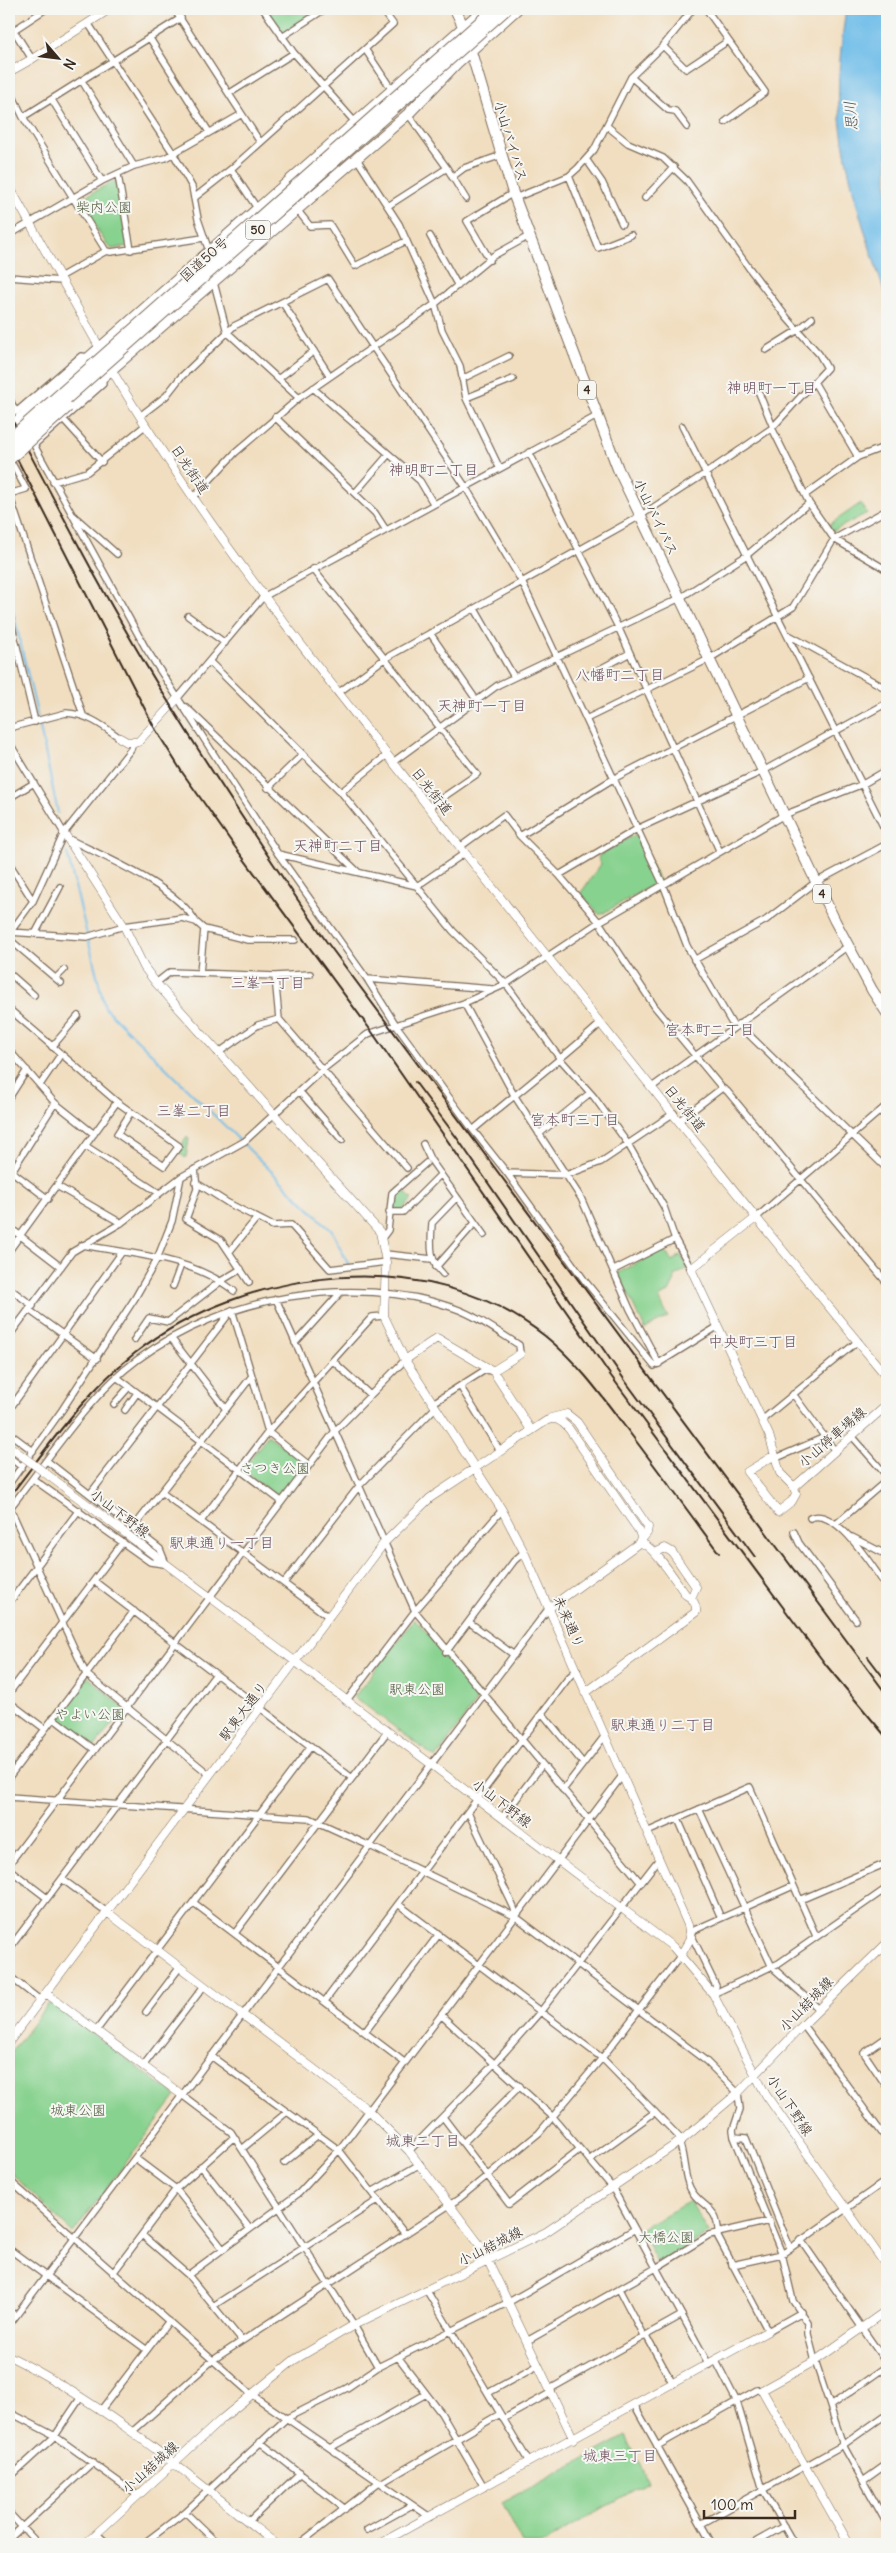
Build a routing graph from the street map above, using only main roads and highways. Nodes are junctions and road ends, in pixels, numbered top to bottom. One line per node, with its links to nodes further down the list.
1 (455, 9): 6 (highway, 小山バイパス / 4)
2 (484, 9): 6 (highway)
3 (494, 9): 9 (highway, 国道50号 / 50, bridge)
4 (507, 9): 10 (highway, 国道50号 / 50, bridge)
5 (517, 9): 7 (highway)
6 (464, 28): 7 (highway, 小山バイパス / 4); 8 (highway)
7 (470, 51): 11 (highway, bridge); 12 (highway, 小山バイパス / 4)
8 (9, 428)
9 (9, 439)
10 (9, 450)
11 (10, 463)
12 (887, 1013)

